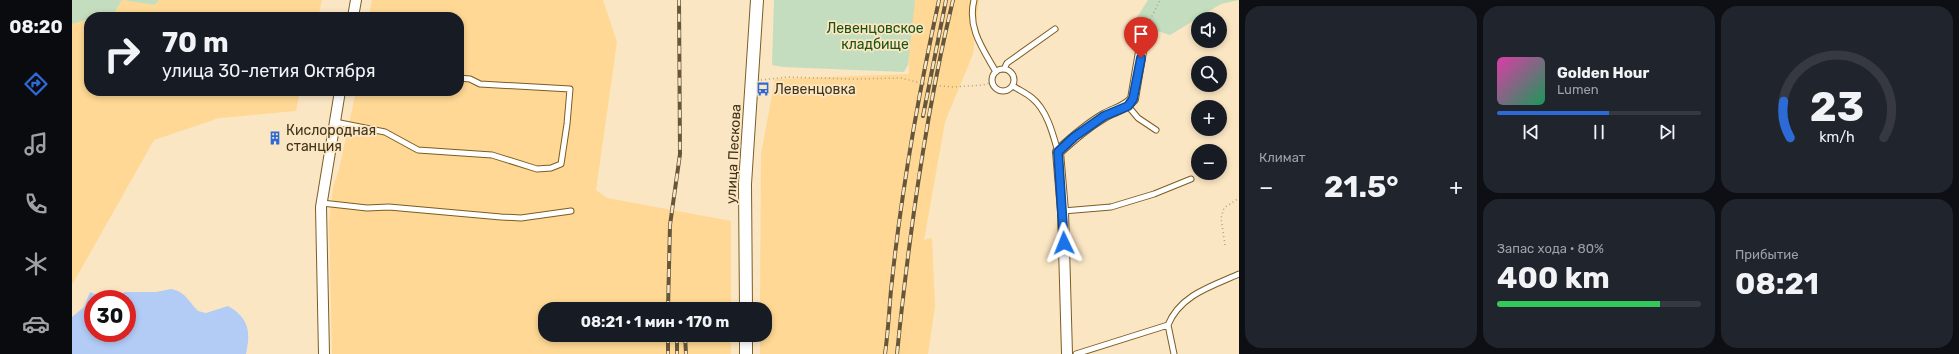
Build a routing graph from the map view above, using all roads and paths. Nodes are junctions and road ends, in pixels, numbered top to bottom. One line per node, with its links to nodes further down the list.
1 (356, 0): 5 (street)
2 (757, 0): 11 (street, улица Пескова)
3 (974, 0): 9 (lane)
4 (1160, 0): 6 (path)
5 (354, 12)
6 (1145, 28): 15 (street)
7 (1055, 29): 8 (lane)
8 (1004, 69): 9 (lane); 13 (lane)
9 (996, 72): 12 (lane)
10 (464, 78): 16 (lane)
11 (751, 81): 12 (path); 26 (street, улица Пескова)
12 (993, 82): 13 (lane)
13 (1013, 86): 18 (lane)
14 (339, 96): 16 (street)
15 (1128, 106): 17 (lane); 18 (street)
16 (335, 122): 21 (street)
17 (1156, 130)
18 (1058, 152): 23 (street)
19 (1191, 179): 23 (lane)
20 (1239, 198): 24 (path)
21 (322, 203): 22 (lane); 29 (street)
22 (570, 211)
23 (1063, 211): 31 (street)
24 (1226, 245)
25 (1239, 274): 27 (lane)
26 (746, 302)
27 (1168, 325): 32 (lane); 33 (lane)
28 (746, 342): 30 (street)
29 (324, 354)
30 (746, 354)
31 (1067, 354)
32 (1076, 354)
33 (1174, 354)

